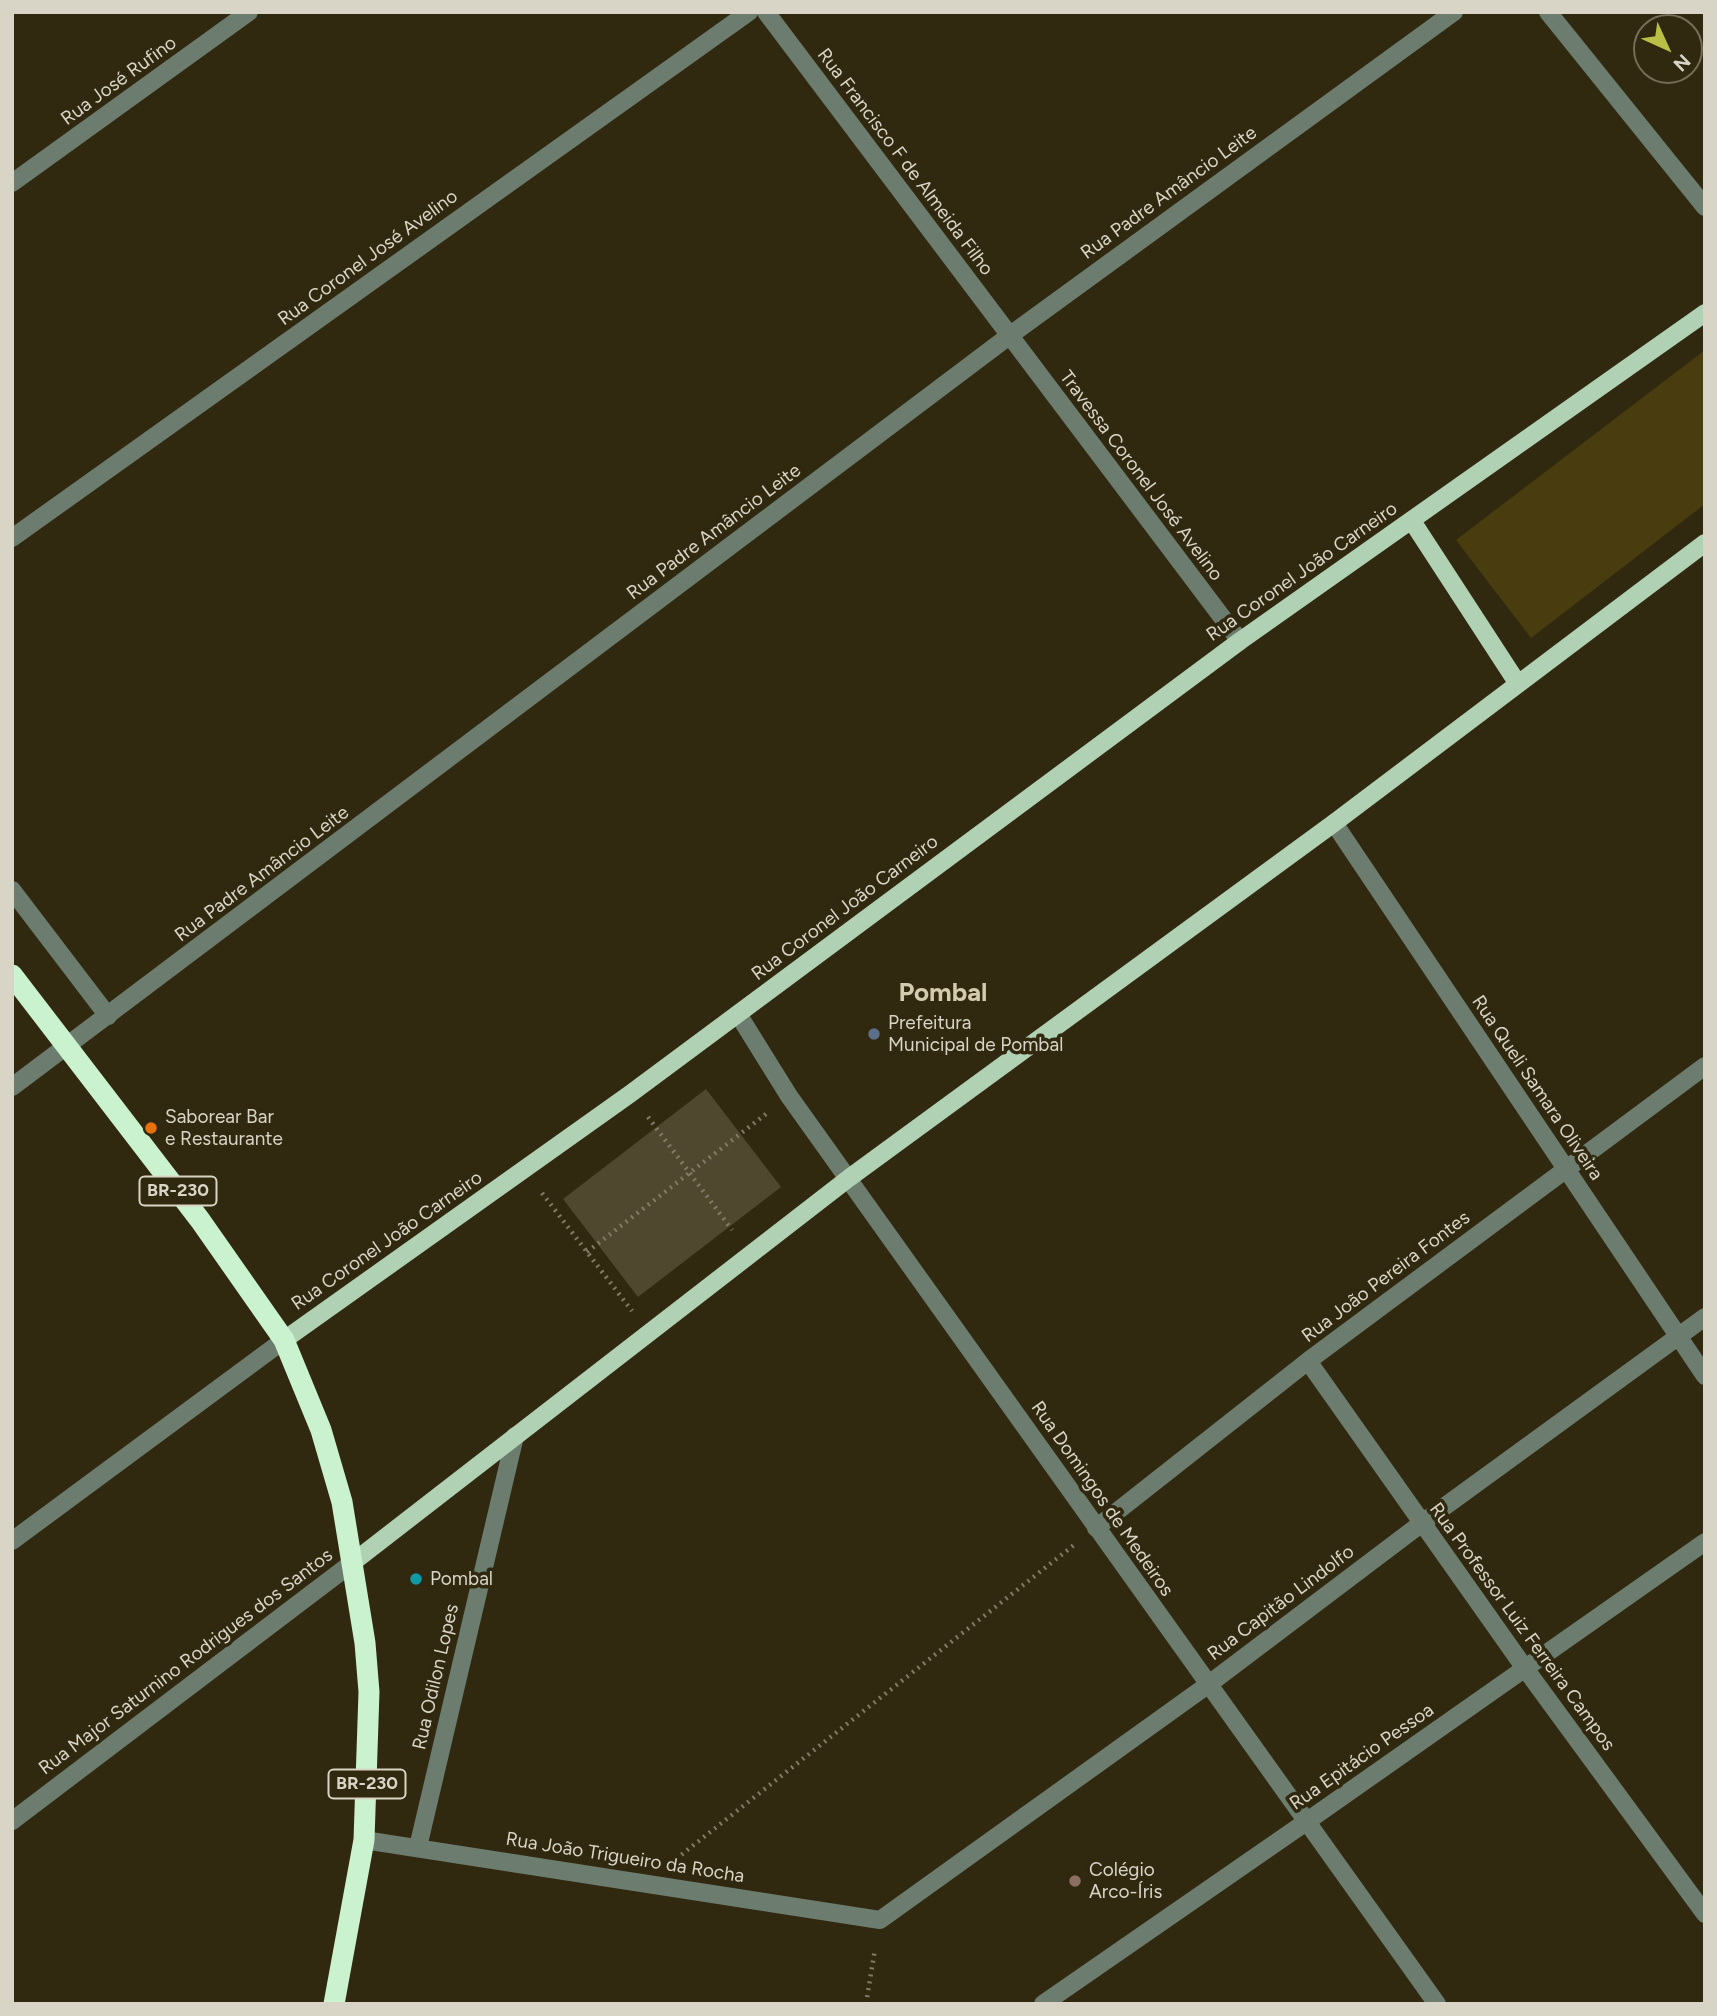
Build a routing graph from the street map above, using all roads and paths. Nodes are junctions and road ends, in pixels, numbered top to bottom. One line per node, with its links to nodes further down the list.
1 (249, 12): 6 (street, Rua José Rufino)
2 (749, 12): 11 (street, Rua Coronel José Avelino)
3 (766, 12): 9 (street, Rua Francisco F de Almeida Filho)
4 (1548, 12): 7 (street)
5 (1450, 14): 9 (street, Rua Padre Amâncio Leite)
6 (12, 183)
7 (1705, 207)
8 (1705, 313): 10 (main road, Rua Coronel João Carneiro)
9 (1009, 336): 13 (street, Travessa Coronel José Avelino); 19 (street, Rua Padre Amâncio Leite)
10 (1412, 521): 13 (main road, Rua Coronel João Carneiro); 14 (main road)
11 (12, 538)
12 (1705, 543): 14 (main road)
13 (1240, 641): 18 (main road, Rua Coronel João Carneiro)
14 (1518, 684): 15 (main road)
15 (1334, 822): 25 (street, Rua Queli Samara Oliveira); 28 (main road)
16 (12, 890): 19 (street)
17 (12, 975): 20 (highway, BR-230)
18 (738, 1014): 23 (main road, Rua Coronel João Carneiro); 24 (street, Rua Domingos de Medeiros)
19 (108, 1016): 20 (street, Rua Padre Amâncio Leite)
20 (68, 1046): 22 (street, Rua Padre Amâncio Leite); 34 (highway, BR-230)
21 (1705, 1066): 25 (street, Rua João Pereira Fontes)
22 (12, 1087)
23 (630, 1094): 26 (main road, Rua Coronel João Carneiro); 27 (path)
24 (789, 1096): 27 (path); 28 (street, Rua Domingos de Medeiros)
25 (1566, 1169): 33 (street, Rua Queli Samara Oliveira); 35 (street, Rua João Pereira Fontes)
26 (524, 1170): 29 (path); 34 (main road, Rua Coronel João Carneiro)
27 (690, 1174): 29 (path); 30 (path)
28 (849, 1178): 30 (main road); 39 (street, Rua Domingos de Medeiros)
29 (587, 1252): 32 (path)
30 (751, 1255): 32 (main road)
31 (1705, 1317): 33 (street, Rua Capitão Lindolfo)
32 (649, 1333): 37 (main road)
33 (1678, 1336): 36 (street, Rua Queli Samara Oliveira); 38 (street, Rua Capitão Lindolfo)
34 (284, 1340): 40 (street, Rua Coronel João Carneiro); 42 (highway, BR-230)
35 (1308, 1362): 38 (street, Rua Professor Luiz Ferreira Campos); 39 (street, Rua João Pereira Fontes)
36 (1705, 1376)
37 (515, 1436): 42 (main road); 48 (street, Rua Odilon Lopes)
38 (1422, 1523): 43 (street, Rua Professor Luiz Ferreira Campos); 44 (street, Rua Capitão Lindolfo)
39 (1096, 1528): 44 (street, Rua Domingos de Medeiros); 49 (path)
40 (12, 1541)
41 (1705, 1542): 43 (street, Rua Epitácio Pessoa)
42 (352, 1563): 45 (street, Rua Major Saturnino Rodrigues dos Santos); 47 (highway, BR-230)
43 (1524, 1667): 46 (street, Rua Epitácio Pessoa); 50 (street, Rua Professor Luiz Ferreira Campos)
44 (1209, 1684): 46 (street, Rua Domingos de Medeiros); 51 (street, Rua Capitão Lindolfo)
45 (12, 1821)
46 (1306, 1822): 54 (street, Rua Epitácio Pessoa); 55 (street, Rua Domingos de Medeiros)
47 (364, 1840): 48 (street, Rua João Trigueiro da Rocha); 52 (highway, BR-230)
48 (418, 1847): 49 (street, Rua João Trigueiro da Rocha)
49 (646, 1883): 51 (street, Rua João Trigueiro da Rocha)
50 (1705, 1914)
51 (880, 1920): 53 (path)
52 (334, 2004)
53 (866, 2004)
54 (1043, 2004)
55 (1437, 2004)

